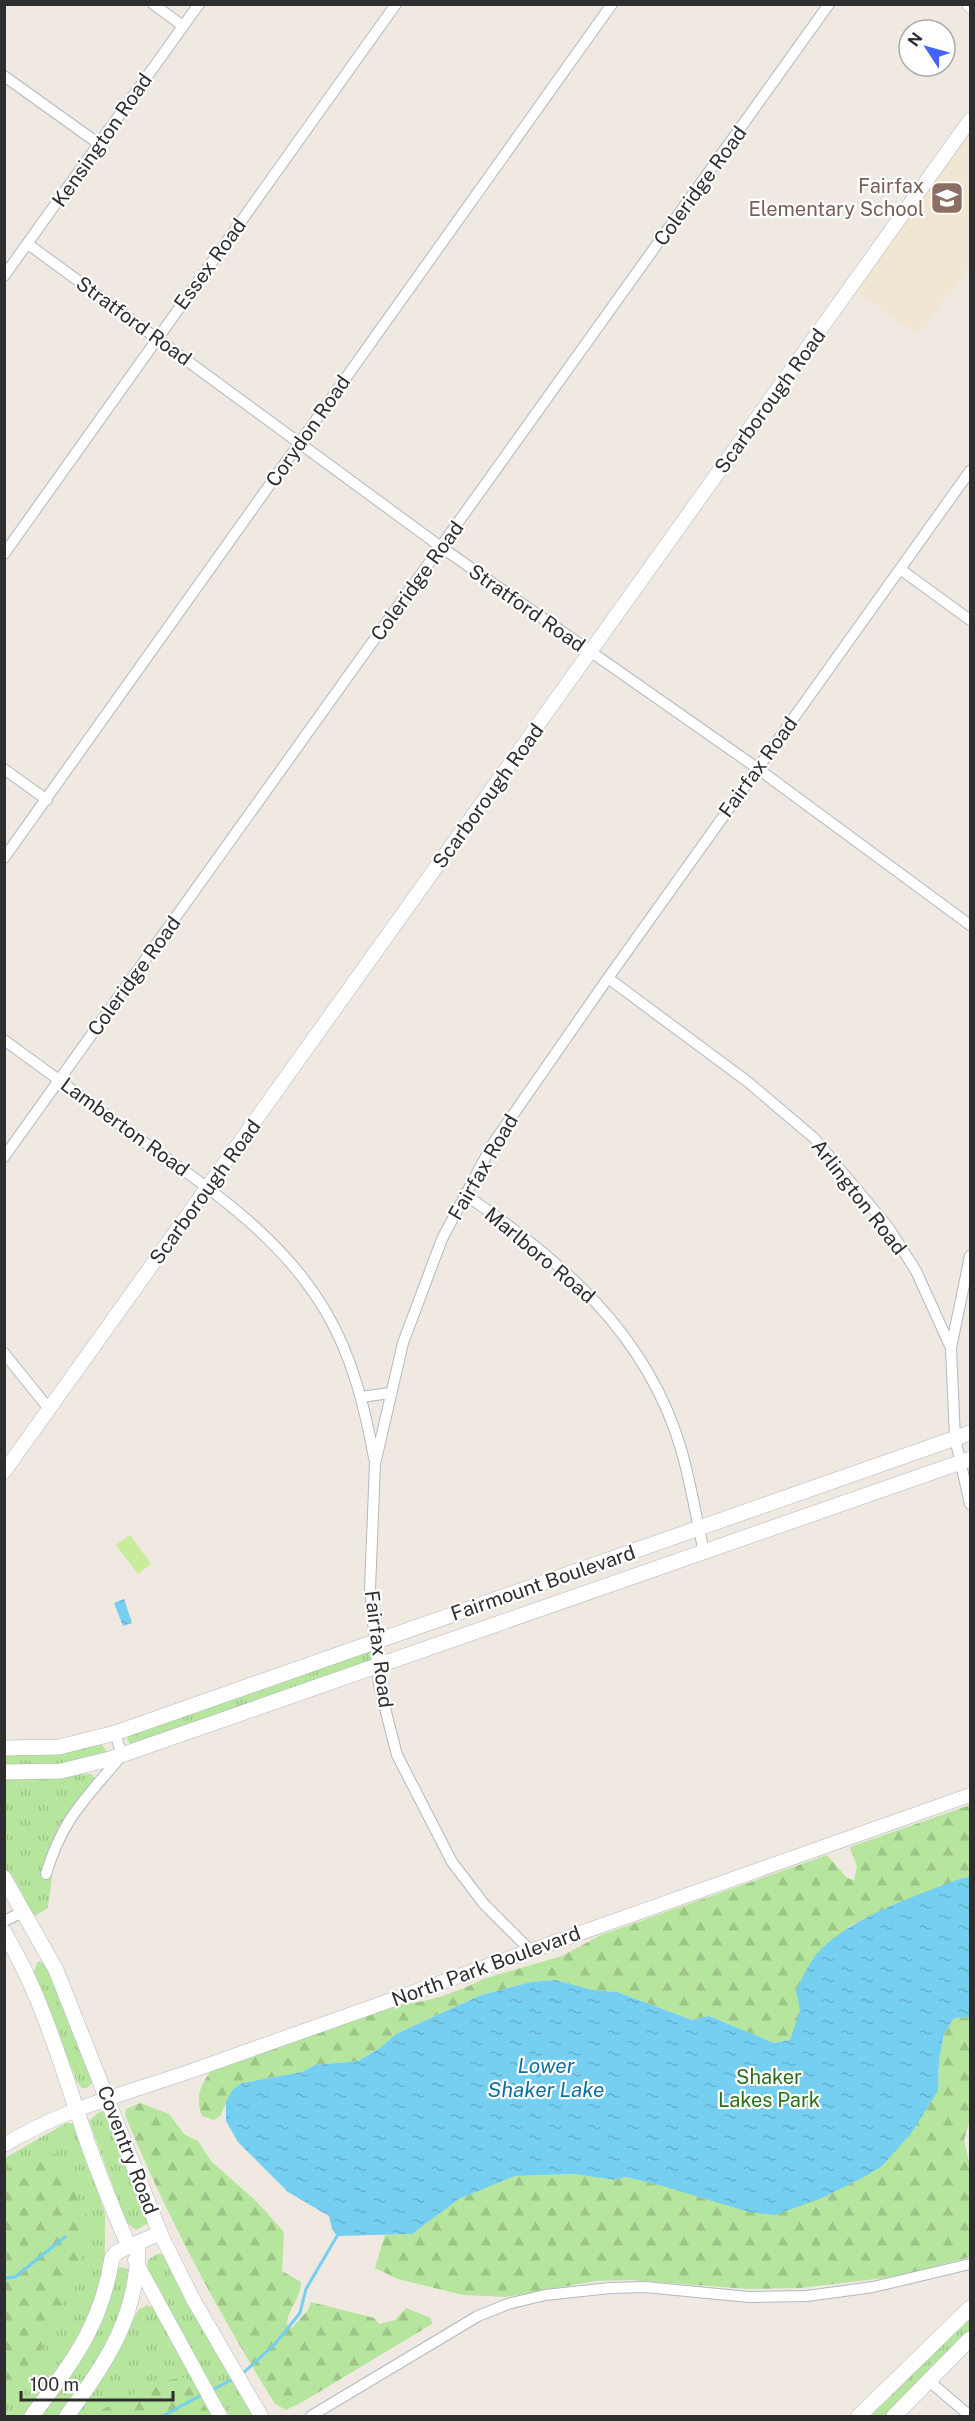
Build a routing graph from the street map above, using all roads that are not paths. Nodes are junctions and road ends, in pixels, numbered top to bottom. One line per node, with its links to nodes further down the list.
1 (153, 4): 6 (street)
2 (199, 4): 6 (street, Kensington Road)
3 (396, 4): 12 (street, Essex Road)
4 (612, 4): 13 (street, Corydon Road)
5 (829, 4): 15 (street, Coleridge Road)
6 (183, 26): 9 (street, Kensington Road)
7 (4, 76): 9 (street)
8 (970, 120): 19 (street, Scarborough Road)
9 (99, 144): 10 (street, Kensington Road)
10 (28, 244): 11 (street, Kensington Road); 12 (street, Stratford Road)
11 (4, 276)
12 (158, 338): 13 (street, Stratford Road); 16 (street, Essex Road)
13 (301, 442): 15 (street, Stratford Road); 22 (street, Corydon Road)
14 (970, 471): 17 (street, Fairfax Road)
15 (441, 547): 19 (street, Stratford Road); 27 (street, Coleridge Road)
16 (4, 555)
17 (900, 569): 18 (street); 20 (street, Fairfax Road)
18 (970, 620)
19 (590, 653): 20 (street, Stratford Road); 29 (street, Scarborough Road)
20 (757, 768): 24 (street, Stratford Road); 25 (street, Fairfax Road)
21 (4, 769): 22 (street)
22 (47, 800): 23 (street, Corydon Road)
23 (4, 858)
24 (970, 925)
25 (608, 978): 30 (street, Fairfax Road); 32 (street, Arlington Road)
26 (4, 1040): 27 (street, Lamberton Road)
27 (60, 1081): 28 (street, Coleridge Road); 29 (street, Lamberton Road)
28 (4, 1157)
29 (208, 1188): 35 (street, Lamberton Road); 36 (street, Scarborough Road)
30 (464, 1194): 34 (street, Fairfax Road); 43 (street, Marlboro Road)
31 (970, 1256): 32 (street)
32 (951, 1348): 38 (street, Arlington Road)
33 (4, 1353): 36 (street)
34 (390, 1393): 35 (street); 40 (street, Fairfax Road)
35 (361, 1397): 40 (street, Lamberton Road)
36 (49, 1409): 41 (street, Scarborough Road)
37 (970, 1433): 38 (main road, Fairmount Boulevard)
38 (955, 1438): 39 (street, Arlington Road); 43 (main road, Fairmount Boulevard)
39 (965, 1461): 42 (street, Arlington Road); 44 (main road, Fairmount Boulevard)
40 (375, 1464): 45 (street, Fairfax Road)
41 (4, 1472)
42 (970, 1504)
43 (698, 1528): 44 (street, Marlboro Road); 45 (main road, Fairmount Boulevard)
44 (704, 1552): 46 (main road, Fairmount Boulevard)
45 (376, 1641): 46 (street, Fairfax Road); 47 (main road, Fairmount Boulevard)
46 (378, 1665): 49 (main road, Fairmount Boulevard); 57 (street, Fairfax Road)
47 (115, 1733): 48 (main road, Fairmount Boulevard); 49 (street)
48 (4, 1748)
49 (122, 1755): 50 (main road, Fairmount Boulevard); 52 (street)
50 (4, 1772)
51 (970, 1795): 57 (street, North Park Boulevard)
52 (46, 1874)
53 (4, 1878): 54 (main road, Coventry Road)
54 (25, 1911): 55 (street); 58 (main road, Coventry Road)
55 (4, 1921)
56 (4, 1932): 59 (main road, Coventry Road)
57 (530, 1950): 58 (street, North Park Boulevard)
58 (108, 2097): 59 (street, North Park Boulevard); 61 (main road, Coventry Road)
59 (76, 2109): 60 (street, North Park Boulevard); 62 (main road, Coventry Road)
60 (4, 2145)
61 (160, 2233): 62 (main road); 71 (street, Coventry Road)
62 (133, 2245): 64 (main road); 68 (main road)
63 (970, 2264): 72 (street)
64 (138, 2267): 69 (main road); 70 (street)
65 (970, 2308): 73 (main road)
66 (970, 2339): 67 (main road)
67 (929, 2381): 74 (main road); 75 (street)
68 (32, 2416)
69 (67, 2416)
70 (220, 2416)
71 (261, 2416)
72 (311, 2416)
73 (859, 2416)
74 (894, 2416)
75 (970, 2416)

